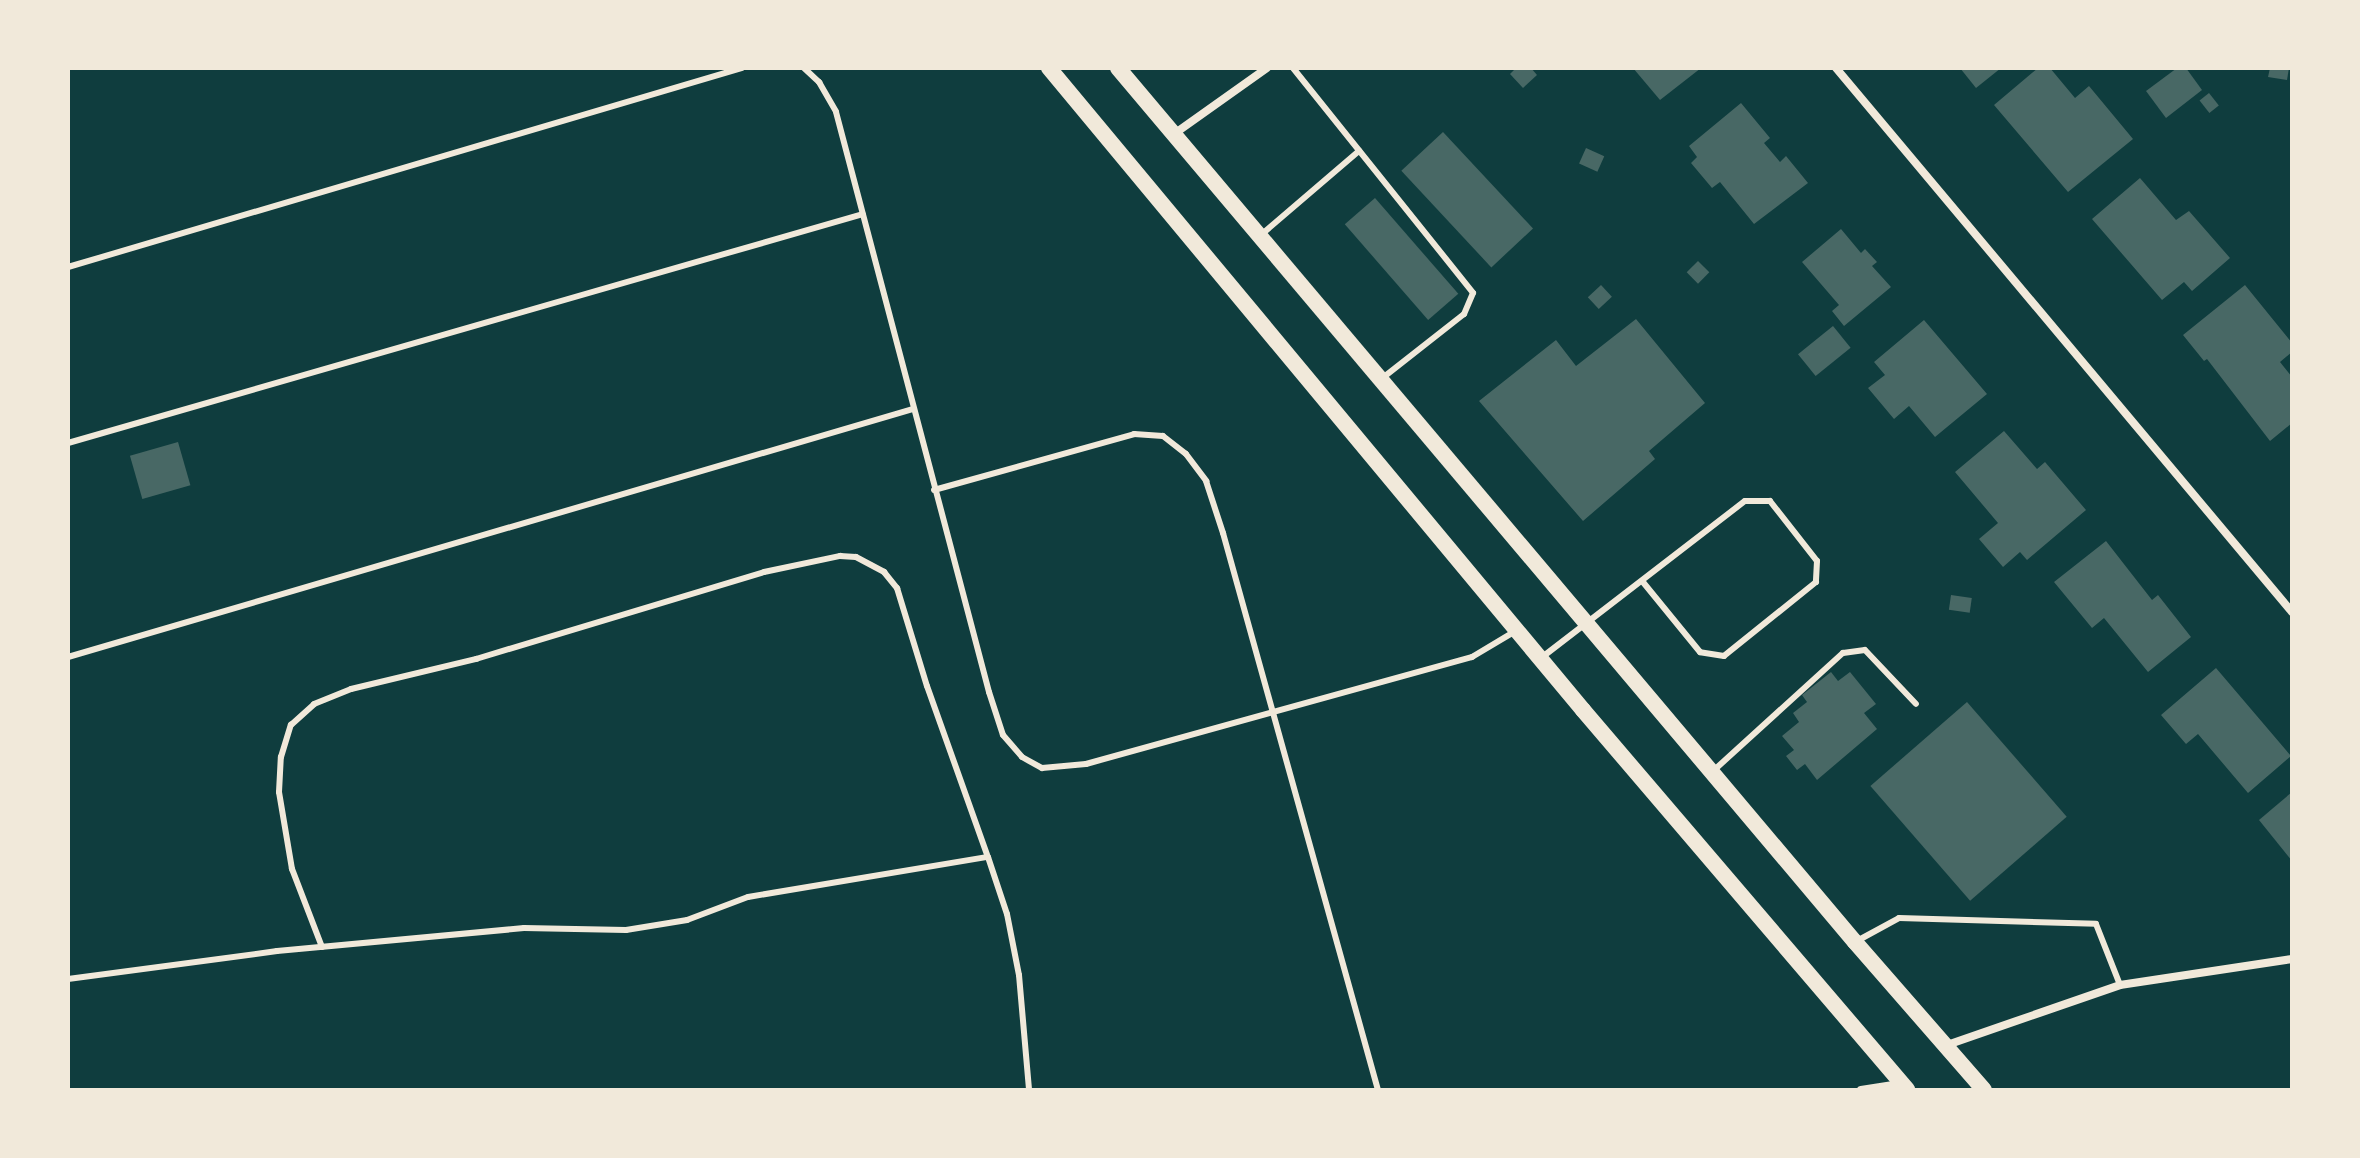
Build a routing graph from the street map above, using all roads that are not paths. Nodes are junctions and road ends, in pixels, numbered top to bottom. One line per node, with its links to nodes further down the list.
1 (742, 68): 12 (lane)
2 (804, 68): 10 (lane)
3 (1049, 68): 20 (main road)
4 (1118, 68): 8 (main road)
5 (1267, 68): 8 (street)
6 (1293, 68): 9 (lane)
7 (1836, 68): 18 (street)
8 (1174, 134): 11 (main road)
9 (1359, 151): 11 (lane); 13 (lane)
10 (863, 214): 14 (lane); 15 (lane)
11 (1260, 236): 13 (main road)
12 (68, 267)
13 (1381, 379): 19 (main road)
14 (913, 409): 16 (lane); 21 (lane)
15 (68, 443)
16 (934, 490): 24 (lane); 24 (lane)
17 (1643, 582): 17 (lane); 19 (lane)
18 (2292, 612)
19 (1588, 625): 22 (lane); 25 (main road)
20 (1517, 630): 22 (main road); 24 (lane)
21 (68, 657)
22 (1541, 658): 33 (main road)
23 (1916, 704): 25 (lane)
24 (1273, 713): 35 (lane)
25 (1712, 772): 27 (main road)
26 (988, 857): 28 (lane); 28 (lane); 34 (lane)
27 (1855, 942): 31 (lane); 32 (main road)
28 (322, 947): 30 (lane)
29 (2292, 959): 31 (street)
30 (68, 979)
31 (2120, 985): 32 (street)
32 (1947, 1045): 37 (main road)
33 (1905, 1087): 36 (street)
34 (1029, 1090)
35 (1378, 1090)
36 (1861, 1090)
37 (1984, 1090)

